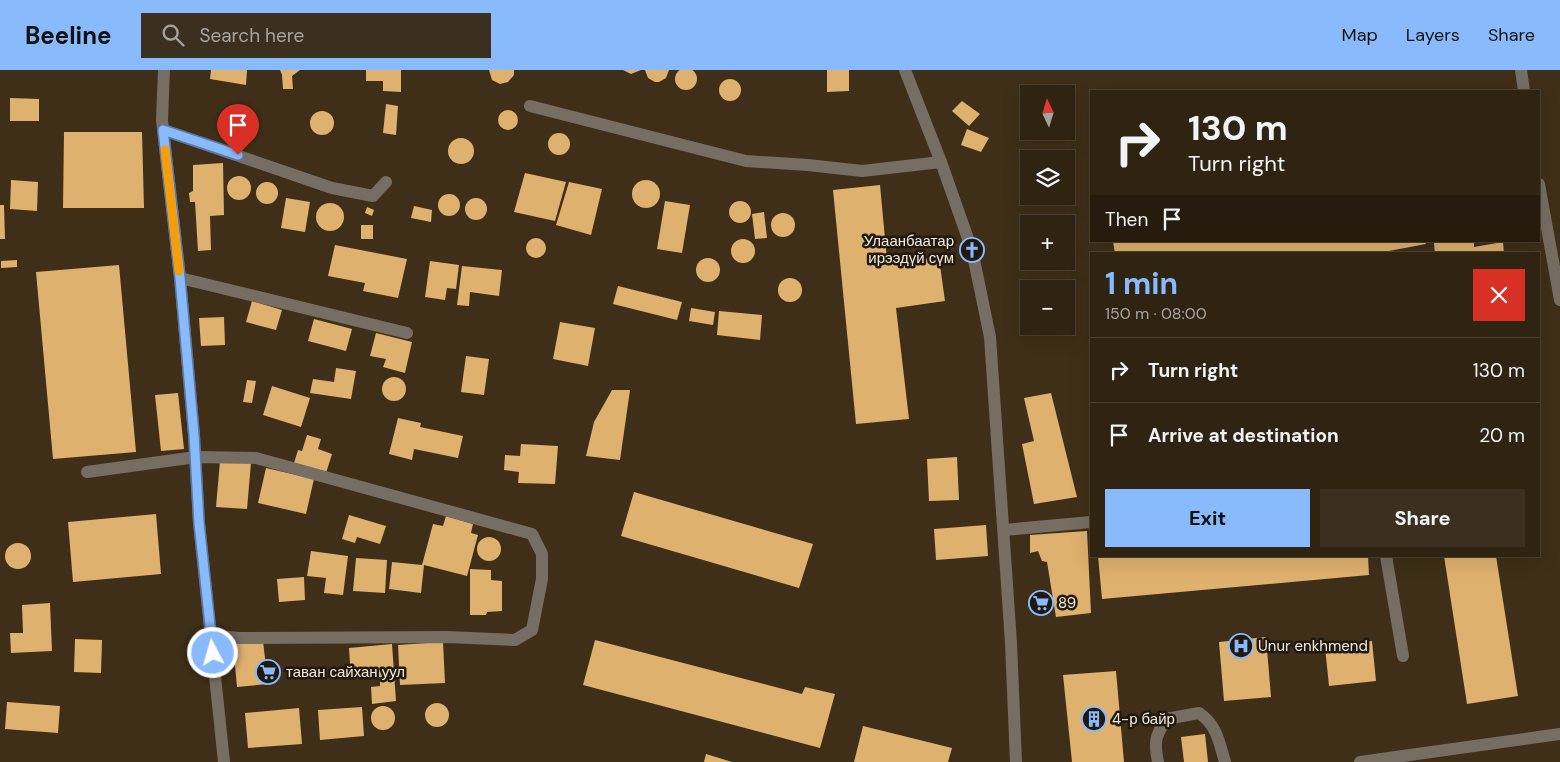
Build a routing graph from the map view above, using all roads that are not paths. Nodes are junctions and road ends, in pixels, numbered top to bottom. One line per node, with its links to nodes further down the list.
1 (164, 70): 6 (street)
2 (905, 70): 7 (street)
3 (1520, 70): 4 (street)
4 (1524, 90)
5 (530, 106): 7 (street)
6 (163, 130): 8 (street); 10 (street)
7 (942, 162): 16 (street)
8 (386, 182)
9 (1540, 190): 11 (street)
10 (180, 278): 12 (street); 13 (street)
11 (1560, 300)
12 (407, 333)
13 (196, 457): 14 (street); 18 (street); 18 (street)
14 (87, 472)
15 (1090, 522): 16 (street)
16 (1004, 530): 22 (street)
17 (1386, 557): 19 (street)
18 (211, 635): 21 (street)
19 (1404, 656)
20 (1560, 734): 25 (street)
21 (224, 762)
22 (1016, 762)
23 (1158, 762): 24 (street)
24 (1225, 762)
25 (1360, 762)

